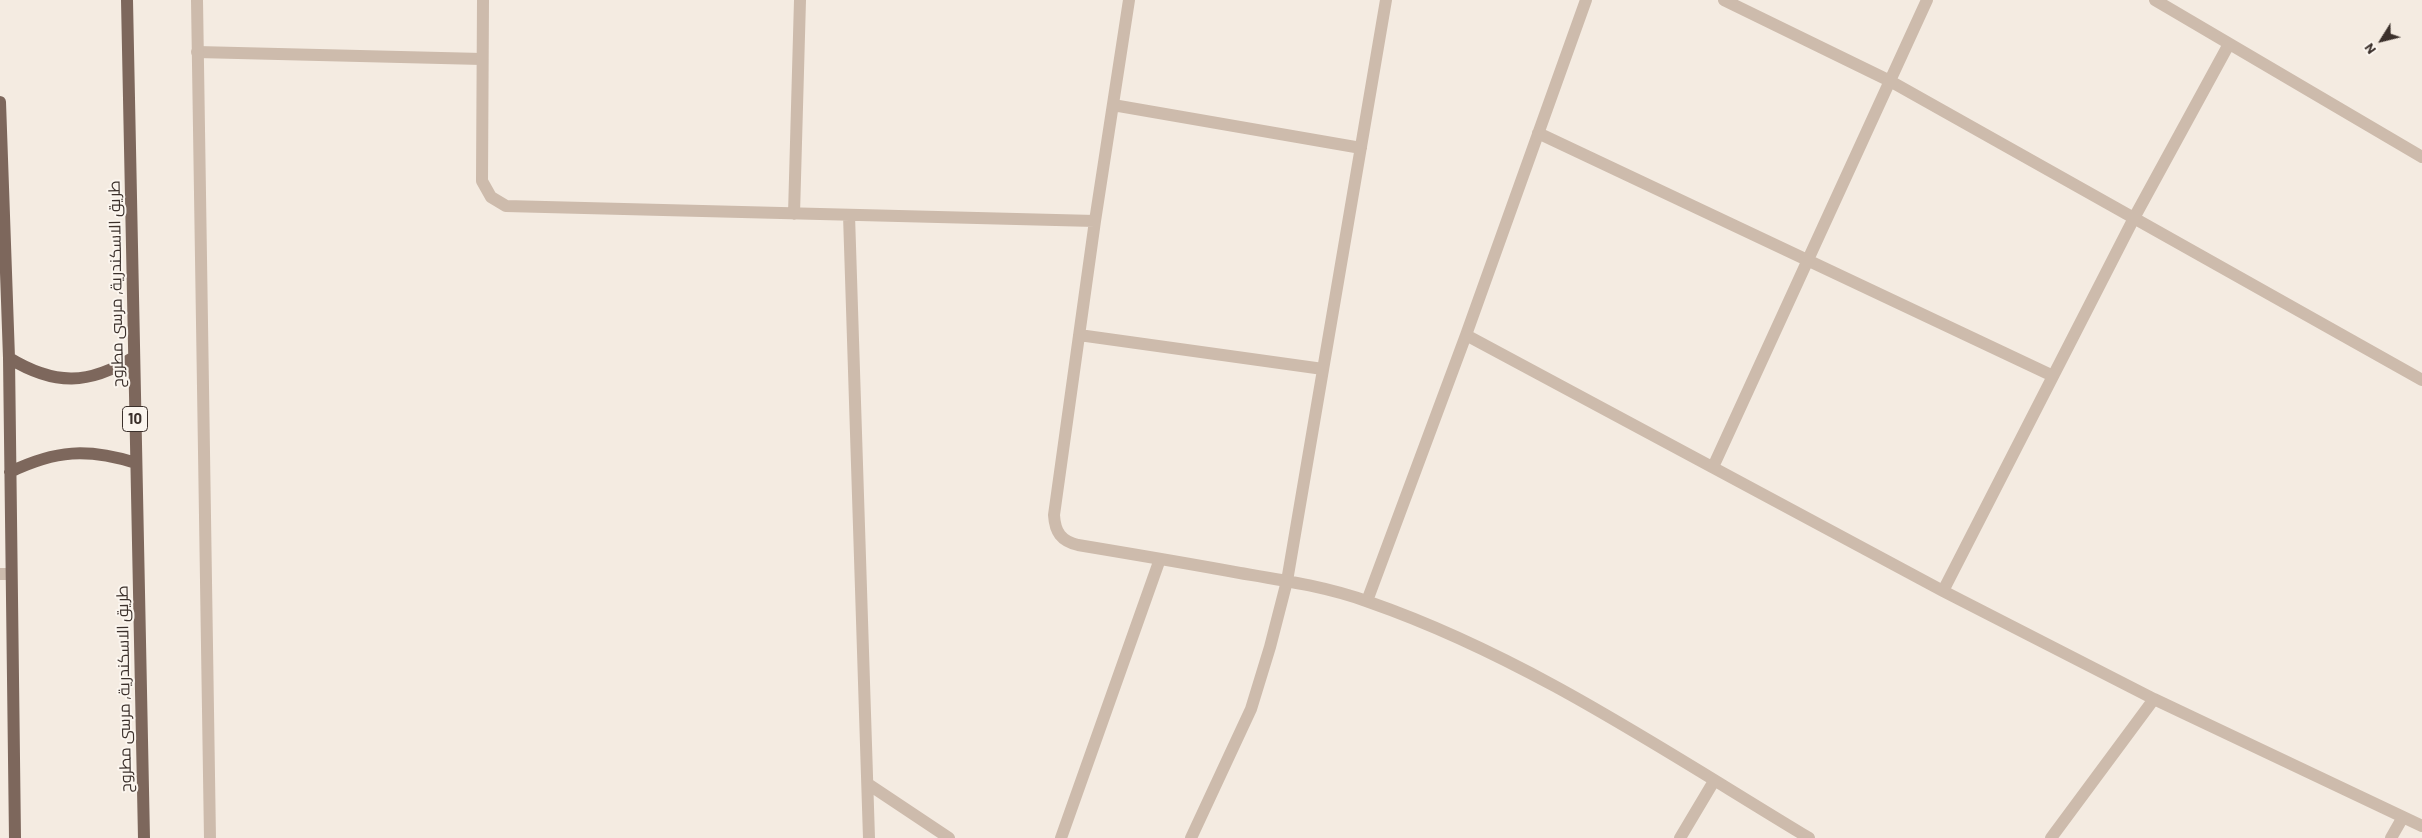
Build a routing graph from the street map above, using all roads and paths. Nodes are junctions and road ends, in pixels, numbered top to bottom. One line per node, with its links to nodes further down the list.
1 (127, 0): 27 (main road, طريق الاسكندرية, مرسى مطروح / 10)
2 (197, 0): 12 (street)
3 (483, 0): 13 (street)
4 (800, 0): 20 (street)
5 (1129, 0): 16 (street)
6 (1386, 0): 18 (street)
7 (1586, 0): 17 (street)
8 (1724, 0): 14 (street)
9 (1927, 0): 14 (street)
10 (2155, 0): 11 (street)
11 (2229, 44): 19 (street); 22 (street)
12 (197, 52): 13 (street); 47 (street)
13 (482, 59): 20 (street)
14 (1890, 81): 22 (street); 24 (street)
15 (0, 102): 28 (main road)
16 (1113, 106): 18 (street); 23 (street)
17 (1538, 133): 24 (street); 26 (street)
18 (1361, 148): 29 (street)
19 (2422, 157)
20 (794, 214): 21 (street)
21 (849, 215): 23 (street); 42 (street)
22 (2134, 218): 30 (street); 31 (street)
23 (1095, 221): 25 (street)
24 (1808, 260): 30 (street); 33 (street)
25 (1079, 335): 29 (street); 35 (street)
26 (1466, 335): 33 (street); 39 (street)
27 (134, 357): 28 (main road); 32 (main road, طريق الاسكندرية, مرسى مطروح / 10)
28 (9, 358): 34 (main road)
29 (1323, 370): 37 (street)
30 (2053, 376): 38 (street)
31 (2422, 380)
32 (136, 463): 34 (main road); 46 (main road, طريق الاسكندرية, مرسى مطروح / 10)
33 (1713, 467): 38 (street)
34 (10, 472): 36 (main road)
35 (1160, 559): 37 (street); 50 (street)
36 (6, 574): 45 (main road)
37 (1287, 581): 39 (street); 51 (street)
38 (1943, 591): 40 (street)
39 (1367, 601): 41 (street)
40 (2154, 699): 43 (street); 54 (street)
41 (1714, 781): 52 (street); 53 (street)
42 (868, 784): 48 (street); 49 (street)
43 (2403, 817): 44 (street); 55 (street)
44 (2422, 826)
45 (15, 838)
46 (144, 838)
47 (210, 838)
48 (869, 838)
49 (949, 838)
50 (1061, 838)
51 (1191, 838)
52 (1680, 838)
53 (1809, 838)
54 (2051, 838)
55 (2391, 838)

